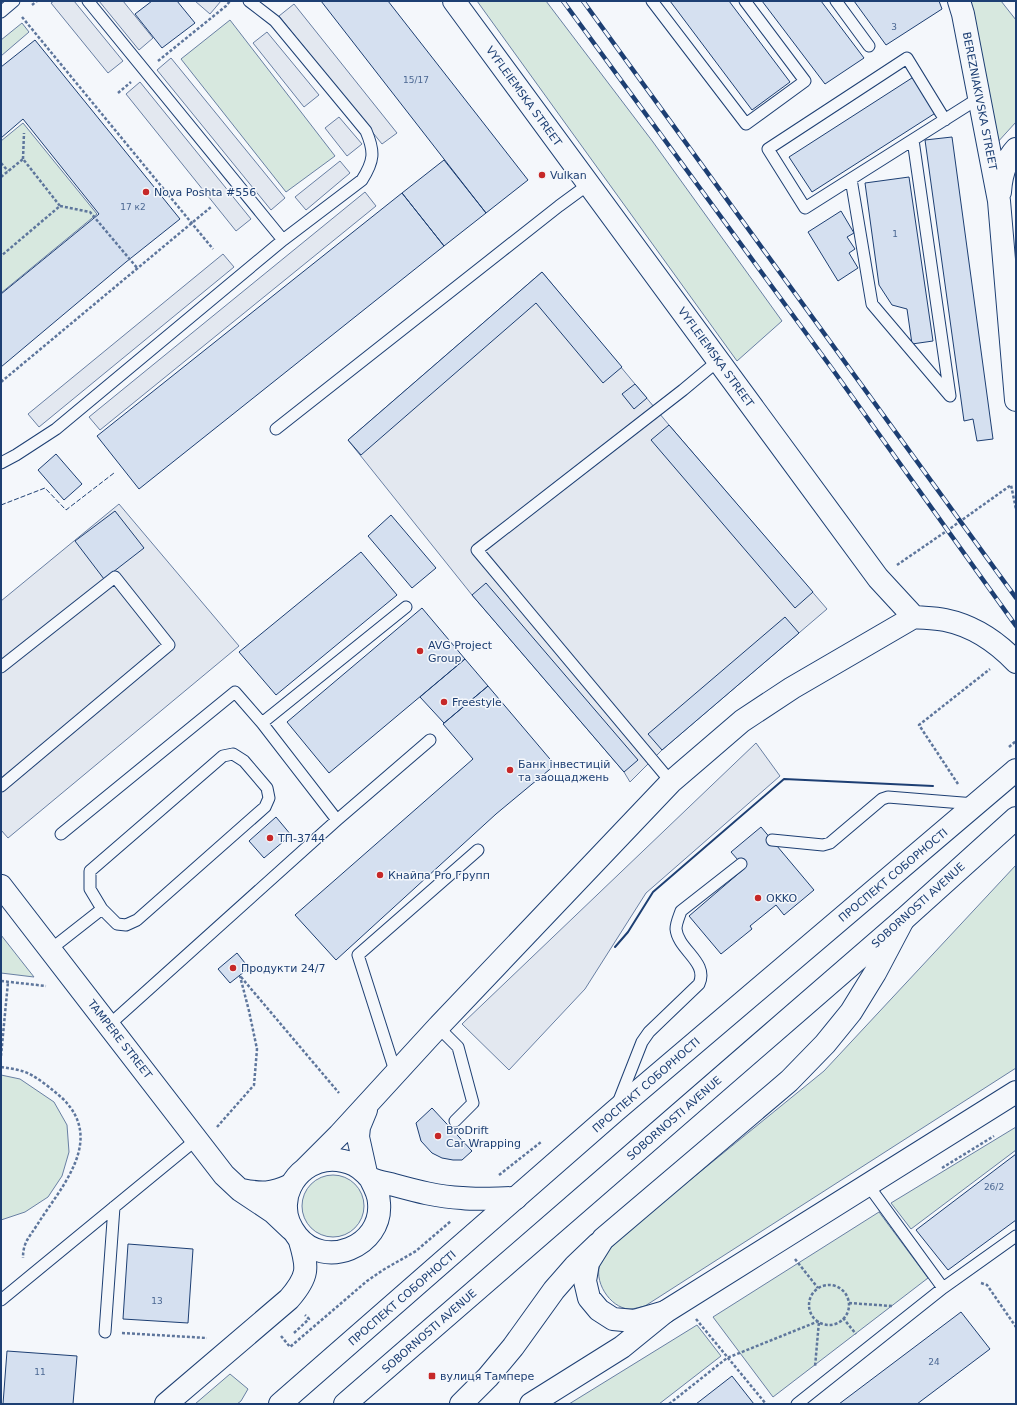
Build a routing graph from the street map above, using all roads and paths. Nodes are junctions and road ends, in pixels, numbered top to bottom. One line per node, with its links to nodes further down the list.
1 (14, 1): 10 (lane)
2 (88, 1): 31 (lane)
3 (230, 1): 13 (path)
4 (249, 1): 31 (lane)
5 (454, 1): 26 (main road, VYFLEIEMSKA STREET)
6 (652, 1): 7 (lane)
7 (745, 1)
8 (836, 1): 12 (lane)
9 (959, 1): 16 (main road, BEREZNIAKIVSKA STREET)
10 (1, 12)
11 (20, 15): 30 (path)
12 (869, 46)
13 (153, 65)
14 (134, 80): 15 (path)
15 (118, 93)
16 (979, 98): 17 (lane); 27 (main road, BEREZNIAKIVSKA STREET)
17 (945, 120): 19 (lane); 25 (lane)
18 (24, 133): 21 (path)
19 (913, 140): 25 (lane); 25 (lane)
20 (1016, 149): 27 (main road)
21 (23, 159): 23 (path); 28 (path)
22 (1, 163): 23 (path)
23 (8, 171): 24 (path)
24 (1, 177)
25 (851, 179)
26 (589, 184): 36 (main road, VYFLEIEMSKA STREET); 39 (lane)
27 (999, 201): 32 (main road); 38 (main road)
28 (60, 206): 34 (path); 35 (path)
29 (211, 208): 30 (path)
30 (192, 223): 33 (path); 35 (path)
31 (283, 240): 40 (lane)
32 (1016, 242)
33 (213, 249)
34 (1, 256)
35 (138, 269): 37 (path)
36 (719, 360): 44 (main road, VYFLEIEMSKA STREET); 52 (lane)
37 (1, 382)
38 (1016, 400)
39 (276, 429)
40 (1, 462)
41 (1016, 509): 42 (path)
42 (915, 552)
43 (406, 607): 48 (lane)
44 (914, 617): 45 (main road); 52 (main road)
45 (1016, 662)
46 (995, 665): 53 (path)
47 (1, 667): 51 (lane)
48 (262, 723): 55 (lane); 57 (lane)
49 (430, 740): 55 (lane)
50 (1016, 770): 54 (main road, ПРОСПЕКТ СОБОРНОСТІ)
51 (3, 780)
52 (671, 782): 69 (main road)
53 (961, 789)
54 (978, 804): 58 (lane); 76 (main road, ПРОСПЕКТ СОБОРНОСТІ)
55 (337, 820): 68 (lane)
56 (1009, 824): 63 (main road, SOBORNOSTI AVENUE)
57 (61, 834)
58 (772, 840)
59 (478, 850): 72 (lane)
60 (741, 864): 76 (lane)
61 (1, 886): 64 (main road, TAMPERE STREET)
62 (102, 909): 62 (lane); 64 (lane)
63 (904, 919): 90 (main road); 109 (main road, SOBORNOSTI AVENUE)
64 (51, 949): 68 (main road, TAMPERE STREET)
65 (1, 981): 66 (path)
66 (8, 982): 67 (path); 70 (path)
67 (46, 986)
68 (109, 1025): 79 (main road, TAMPERE STREET)
69 (438, 1027): 72 (main road); 77 (lane)
70 (1, 1056)
71 (1, 1067): 93 (path)
72 (396, 1074): 75 (main road)
73 (1016, 1092): 83 (main road)
74 (339, 1093): 78 (path)
75 (369, 1103): 80 (main road); 81 (main road)
76 (614, 1111): 85 (main road, ПРОСПЕКТ СОБОРНОСТІ)
77 (455, 1121)
78 (217, 1127)
79 (197, 1139): 84 (main road, TAMPERE STREET); 86 (lane)
80 (305, 1169): 81 (main road); 82 (main road)
81 (368, 1176): 85 (main road); 88 (main road)
82 (291, 1185): 84 (main road); 88 (main road)
83 (868, 1185): 95 (lane); 98 (main road)
84 (240, 1190): 88 (main road, TAMPERE STREET)
85 (516, 1198): 108 (main road, ПРОСПЕКТ СОБОРНОСТІ)
86 (114, 1207): 93 (lane); 102 (lane)
87 (452, 1219): 103 (path)
88 (296, 1235): 107 (main road)
89 (1016, 1236): 92 (lane)
90 (603, 1239): 98 (main road); 110 (main road)
91 (794, 1258): 94 (path)
92 (960, 1276): 95 (lane); 101 (path)
93 (24, 1282): 96 (lane)
94 (818, 1288): 97 (path); 100 (path)
95 (943, 1288): 99 (lane)
96 (1, 1300)
97 (849, 1303): 99 (path); 100 (path)
98 (674, 1307): 105 (path); 111 (main road)
99 (918, 1307): 106 (lane)
100 (819, 1321): 105 (path); 106 (path)
101 (1016, 1327)
102 (105, 1332): 104 (path)
103 (280, 1335)
104 (208, 1338)
105 (727, 1358): 112 (path); 113 (path)
106 (813, 1391): 114 (lane)
107 (166, 1404)
108 (280, 1404)
109 (344, 1404)
110 (461, 1404)
111 (530, 1404)
112 (669, 1404)
113 (766, 1404)
114 (797, 1404)

